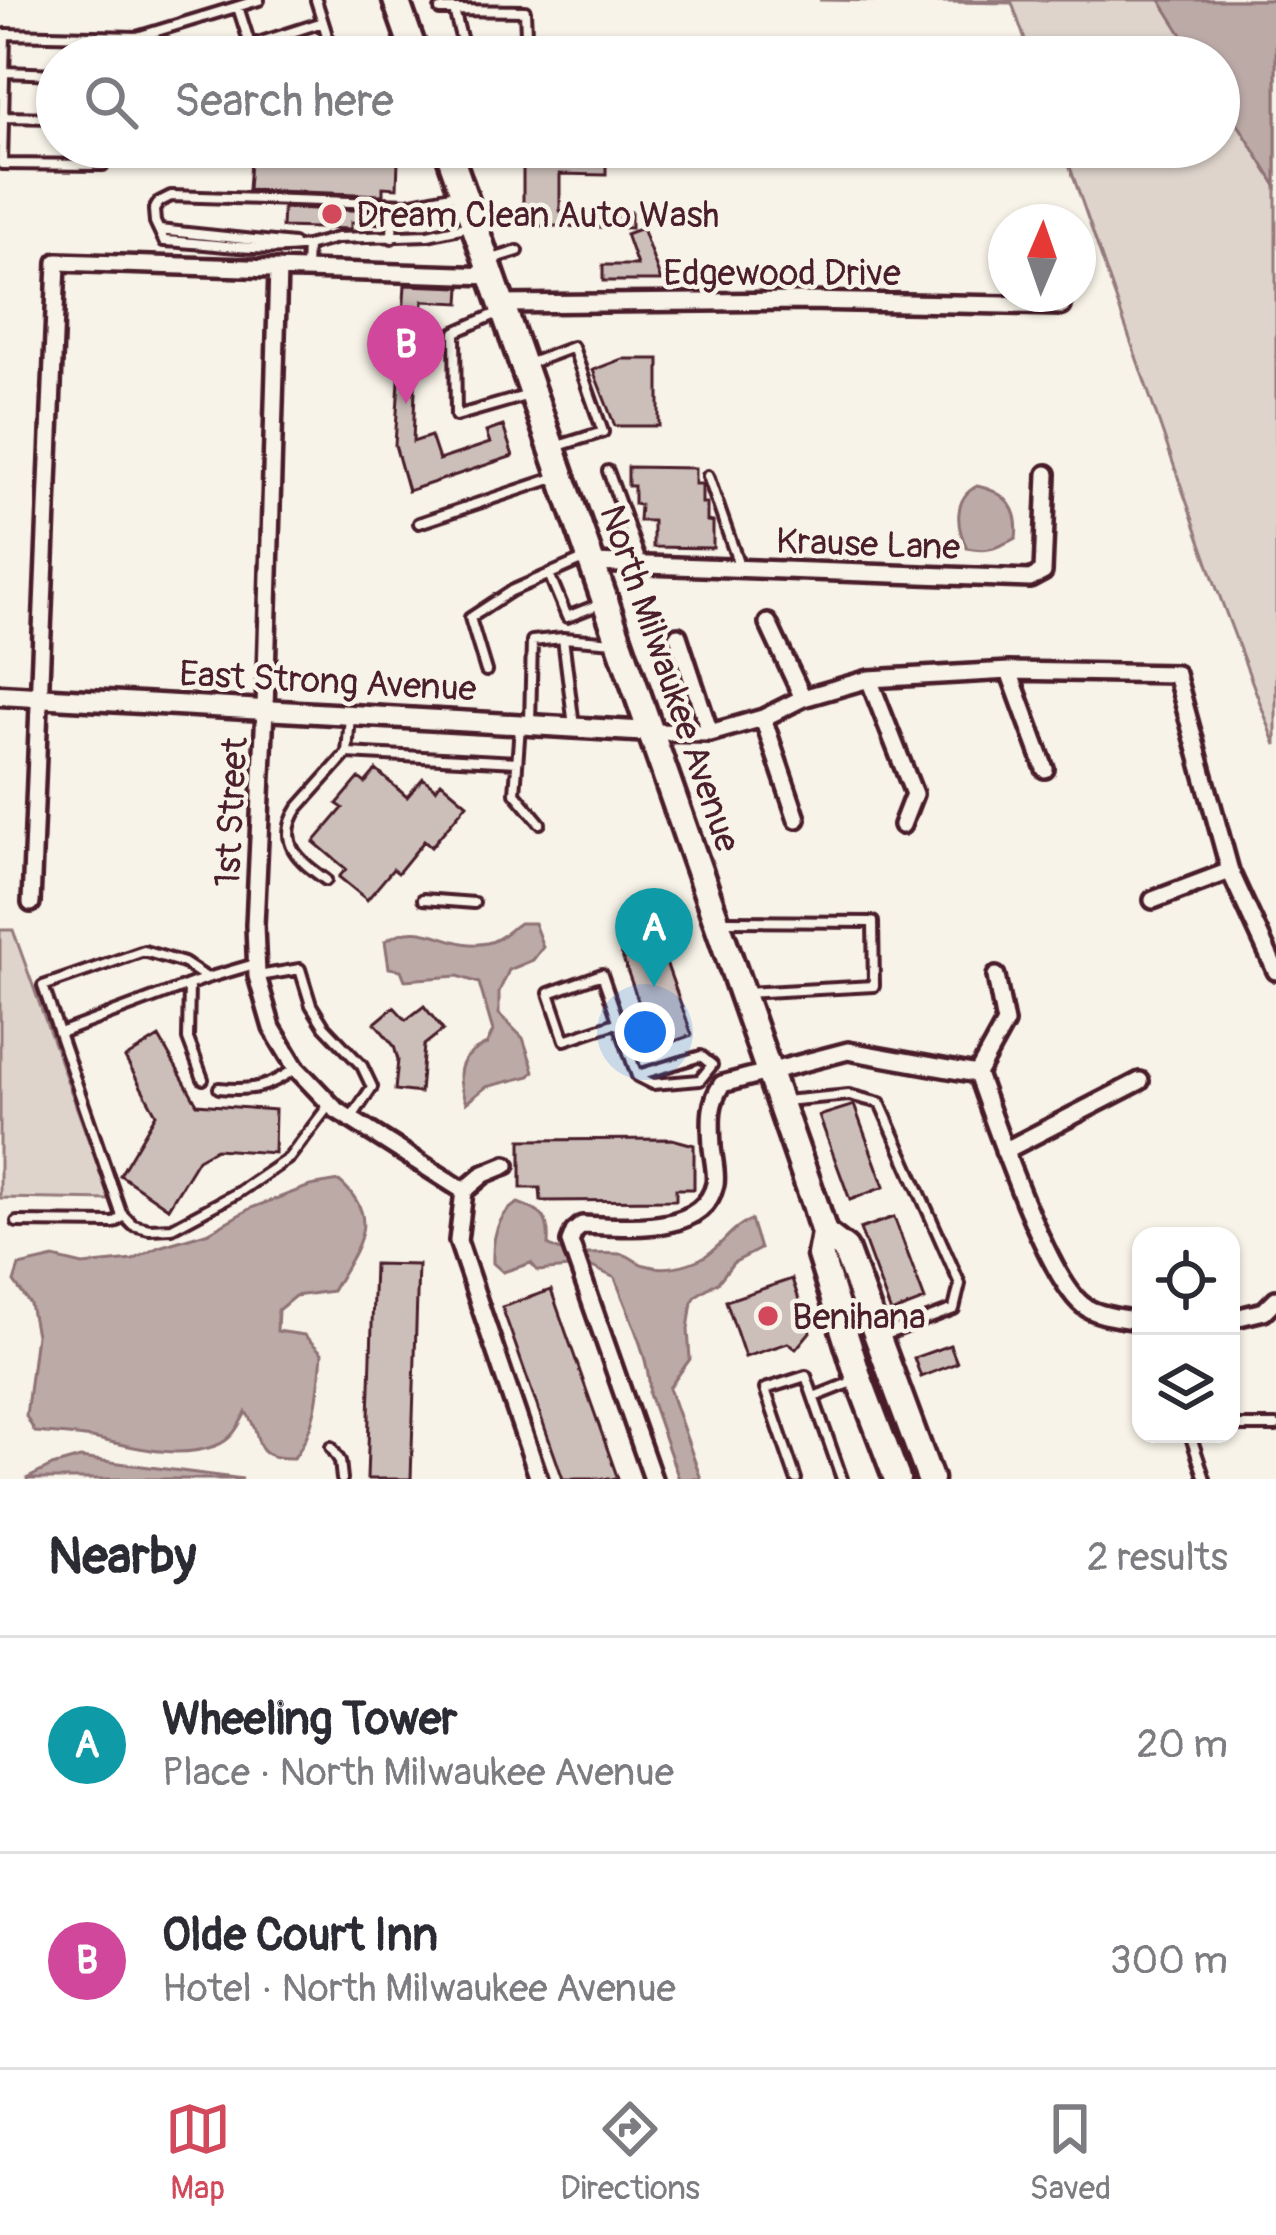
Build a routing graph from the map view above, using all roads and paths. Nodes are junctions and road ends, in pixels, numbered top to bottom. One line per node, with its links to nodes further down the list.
1 (259, 0): 4 (lane)
2 (316, 0): 7 (lane)
3 (396, 0): 13 (main road)
4 (238, 6): 9 (lane); 10 (lane)
5 (440, 10): 6 (lane)
6 (454, 10): 14 (lane); 15 (lane)
7 (323, 22): 11 (lane); 12 (lane)
8 (93, 36): 16 (lane)
9 (140, 36)
10 (247, 36)
11 (279, 36)
12 (326, 36)
13 (409, 36)
14 (461, 36)
15 (527, 36)
16 (4, 72): 17 (lane); 18 (lane)
17 (36, 73)
18 (3, 117): 19 (lane); 20 (lane)
19 (36, 118)
20 (36, 164)
21 (455, 168): 22 (main road, North Milwaukee Avenue)
22 (464, 193): 23 (lane); 24 (main road, North Milwaukee Avenue)
23 (409, 204): 25 (lane); 26 (lane)
24 (475, 225): 25 (lane); 28 (main road, North Milwaukee Avenue)
25 (392, 238): 26 (lane)
26 (307, 245): 30 (lane)
27 (518, 251): 28 (lane)
28 (490, 268): 30 (street); 32 (main road, North Milwaukee Avenue)
29 (278, 269): 30 (street); 54 (street); 56 (street, 1st Street)
30 (306, 270)
31 (988, 305): 32 (street, Edgewood Drive)
32 (503, 307): 33 (main road, North Milwaukee Avenue); 34 (lane)
33 (524, 365): 34 (main road, North Milwaukee Avenue); 35 (lane)
34 (533, 394): 35 (main road, North Milwaukee Avenue)
35 (552, 448): 38 (main road, North Milwaukee Avenue)
36 (608, 471): 42 (lane)
37 (1047, 475): 43 (street, Krause Lane)
38 (562, 476): 40 (lane); 41 (main road, North Milwaukee Avenue)
39 (708, 476): 43 (lane)
40 (418, 523)
41 (592, 559): 42 (street, Krause Lane); 44 (lane); 45 (main road, North Milwaukee Avenue)
42 (642, 565): 43 (street, Krause Lane)
43 (740, 568)
44 (549, 574): 45 (lane); 50 (lane)
45 (606, 601): 49 (main road, North Milwaukee Avenue)
46 (768, 623): 55 (street)
47 (678, 636): 62 (street)
48 (563, 638): 49 (lane); 59 (lane); 60 (lane)
49 (620, 643): 61 (main road, North Milwaukee Avenue)
50 (486, 671)
51 (1009, 671): 52 (street); 65 (street); 69 (street)
52 (868, 679): 55 (street); 68 (street)
53 (0, 695): 54 (street, East Strong Avenue)
54 (40, 698): 56 (street, East Strong Avenue); 73 (street)
55 (803, 698): 58 (street)
56 (265, 709): 57 (street, East Strong Avenue); 76 (street, 1st Street)
57 (350, 714): 59 (street, East Strong Avenue); 63 (lane)
58 (763, 718): 62 (street); 66 (street)
59 (525, 724): 60 (street, East Strong Avenue); 64 (lane)
60 (574, 727): 61 (street, East Strong Avenue)
61 (652, 731): 62 (street); 75 (main road, North Milwaukee Avenue)
62 (710, 733)
63 (347, 753): 64 (lane); 70 (lane)
64 (518, 762): 67 (lane)
65 (1045, 769)
66 (796, 819)
67 (540, 823)
68 (902, 825)
69 (1230, 871): 72 (street); 77 (street)
70 (326, 880)
71 (423, 899): 74 (lane)
72 (1153, 899)
73 (31, 903)
74 (474, 903)
75 (718, 922): 81 (main road, North Milwaukee Avenue); 81 (lane)
76 (256, 970): 79 (lane); 85 (street, 1st Street); 95 (lane)
77 (1276, 971)
78 (996, 976): 87 (street)
79 (207, 978): 80 (lane); 83 (lane)
80 (189, 985): 83 (lane); 89 (lane)
81 (742, 994): 86 (main road, North Milwaukee Avenue)
82 (616, 1023): 82 (lane); 88 (lane)
83 (59, 1033): 99 (lane)
84 (712, 1065): 88 (lane); 88 (lane); 92 (lane)
85 (296, 1068): 91 (lane); 94 (street, 1st Street)
86 (770, 1073): 87 (street); 92 (street); 93 (main road, North Milwaukee Avenue)
87 (977, 1074): 96 (street)
88 (637, 1076)
89 (203, 1079)
90 (1140, 1081): 96 (street)
91 (219, 1088)
92 (716, 1094): 114 (street)
93 (780, 1102): 101 (main road, North Milwaukee Avenue); 105 (lane)
94 (330, 1104): 95 (street, 1st Street); 99 (lane)
95 (351, 1120): 98 (street, 1st Street)
96 (1004, 1151): 104 (street)
97 (506, 1165): 98 (street)
98 (464, 1191): 113 (street)
99 (124, 1216): 100 (lane)
100 (16, 1222)
101 (824, 1233): 105 (main road, North Milwaukee Avenue); 106 (main road, North Milwaukee Avenue)
102 (1276, 1299): 103 (street)
103 (1240, 1317)
104 (1132, 1319)
105 (879, 1338): 118 (main road, North Milwaukee Avenue)
106 (859, 1379): 107 (lane); 117 (main road, North Milwaukee Avenue)
107 (814, 1396): 115 (lane); 116 (lane)
108 (1240, 1426): 109 (lane)
109 (1276, 1426)
110 (1193, 1443): 119 (lane)
111 (331, 1447): 112 (lane)
112 (342, 1479)
113 (539, 1479)
114 (653, 1479)
115 (796, 1479)
116 (842, 1479)
117 (897, 1479)
118 (930, 1479)
119 (1205, 1479)

